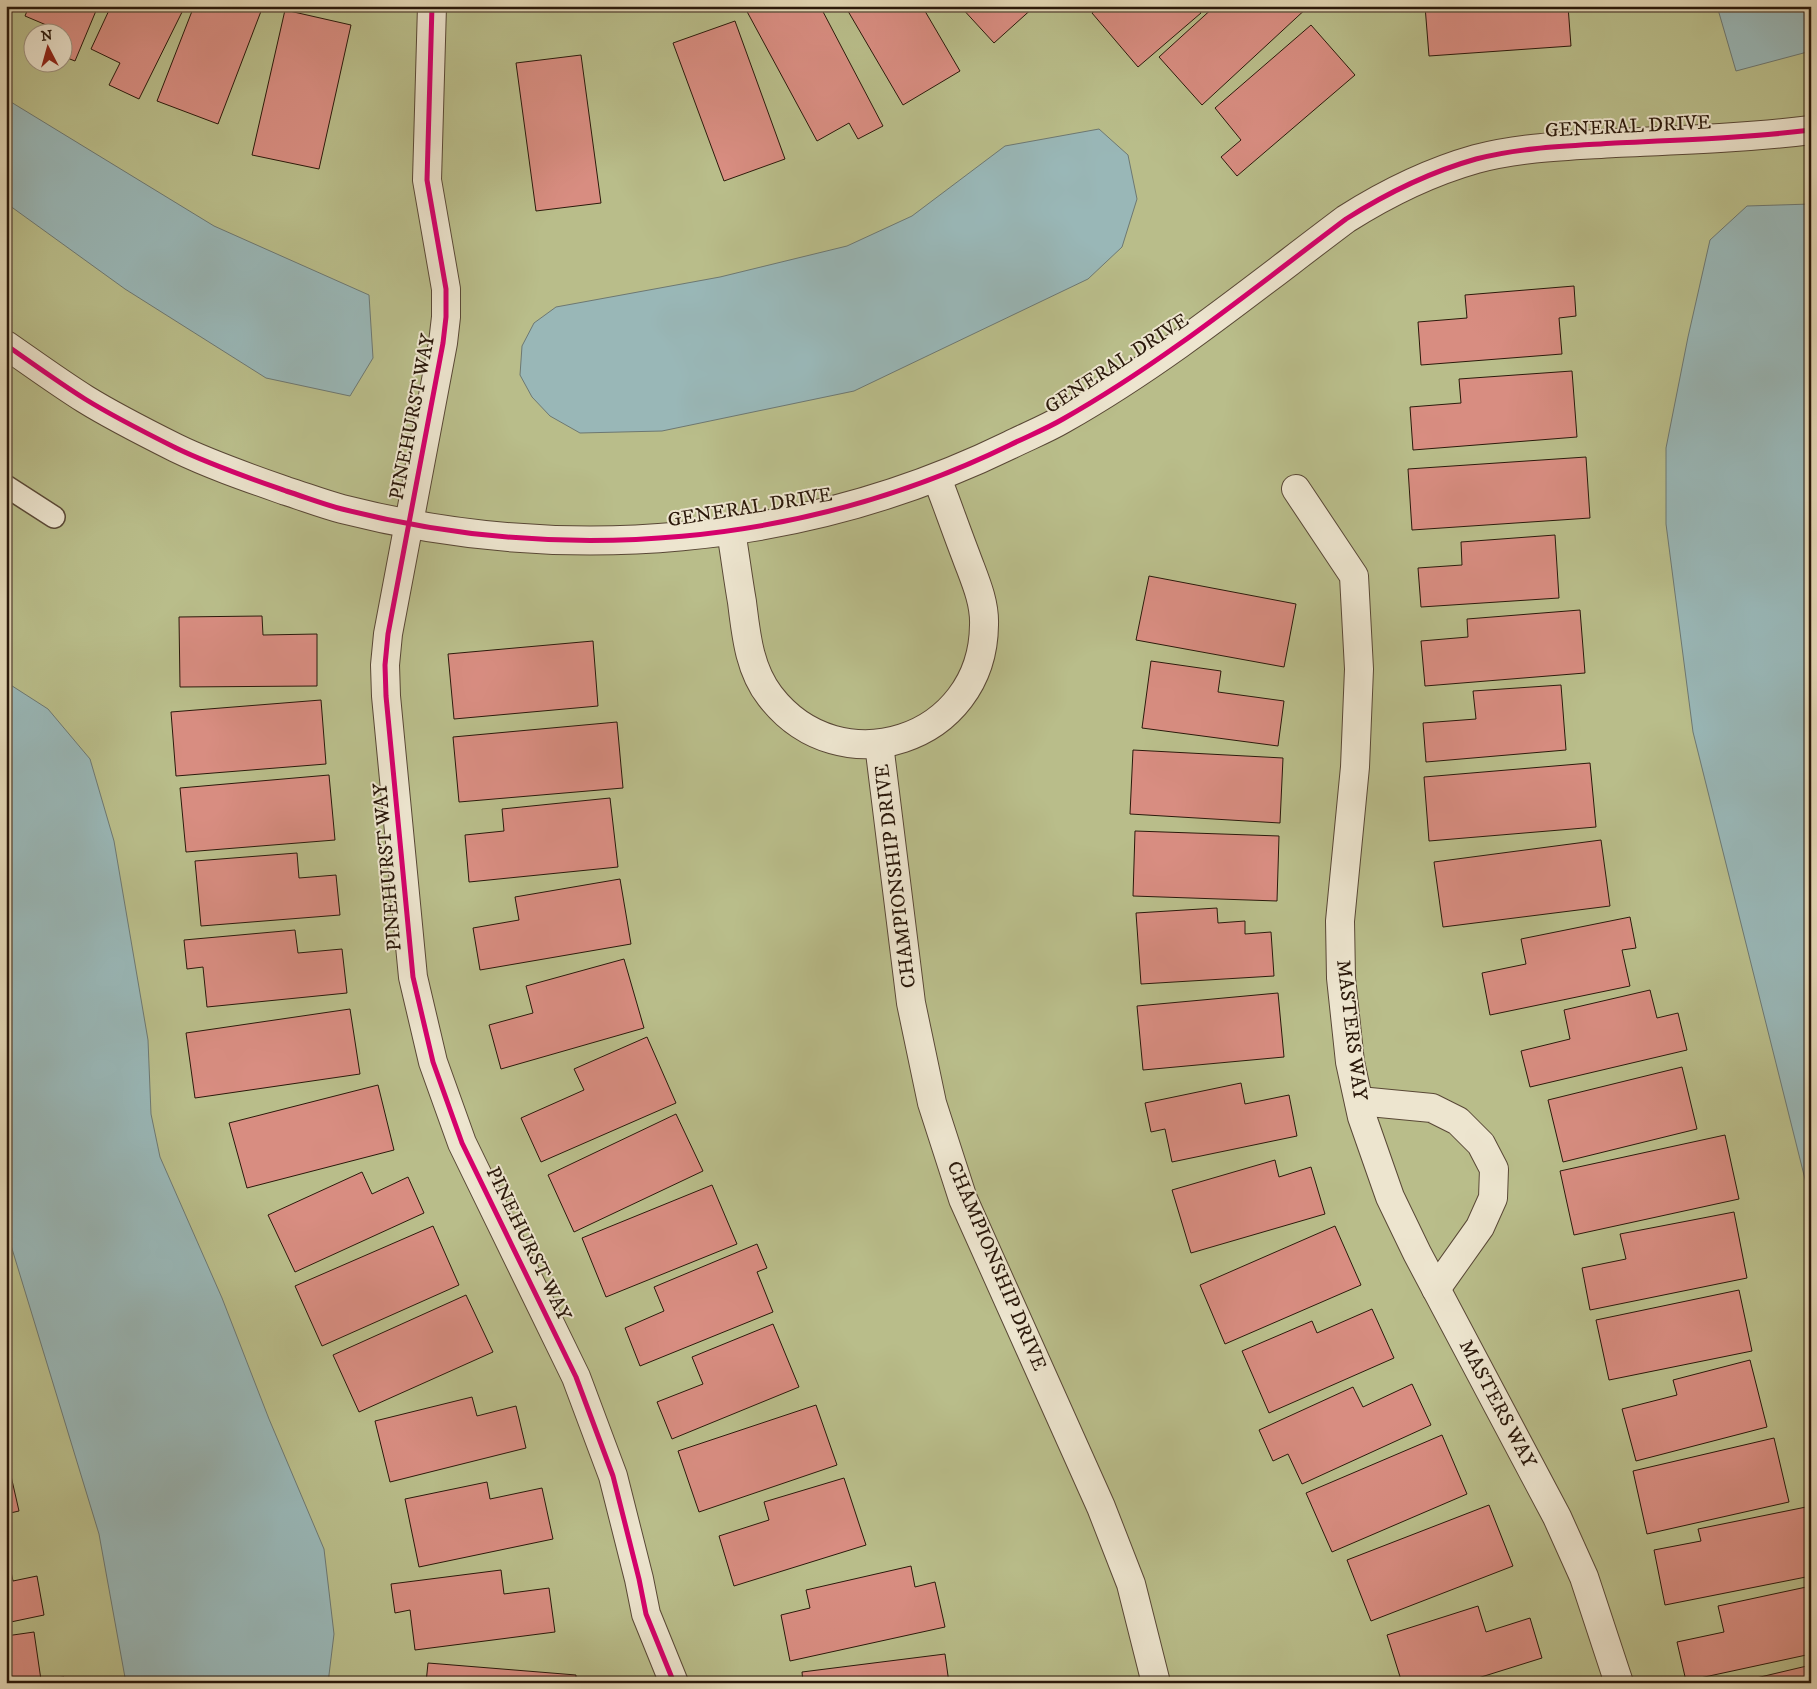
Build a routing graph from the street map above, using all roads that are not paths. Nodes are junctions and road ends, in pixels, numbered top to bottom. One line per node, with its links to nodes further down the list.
1 (432, 6): 8 (street, PINEHURST WAY)
2 (1811, 130): 4 (street, GENERAL DRIVE)
3 (6, 345): 8 (street, GENERAL DRIVE)
4 (937, 478): 9 (street, GENERAL DRIVE); 10 (street, CHAMPIONSHIP DRIVE)
5 (6, 486): 7 (lane)
6 (1296, 489): 11 (street, MASTERS WAY)
7 (54, 517)
8 (408, 524): 9 (street, GENERAL DRIVE); 13 (street, PINEHURST WAY)
9 (731, 531): 10 (street, CHAMPIONSHIP DRIVE)
10 (879, 744): 14 (street, CHAMPIONSHIP DRIVE)
11 (1359, 1100): 12 (street, MASTERS WAY); 12 (street)
12 (1436, 1289): 15 (street, MASTERS WAY)
13 (674, 1683)
14 (1156, 1683)
15 (1619, 1683)

